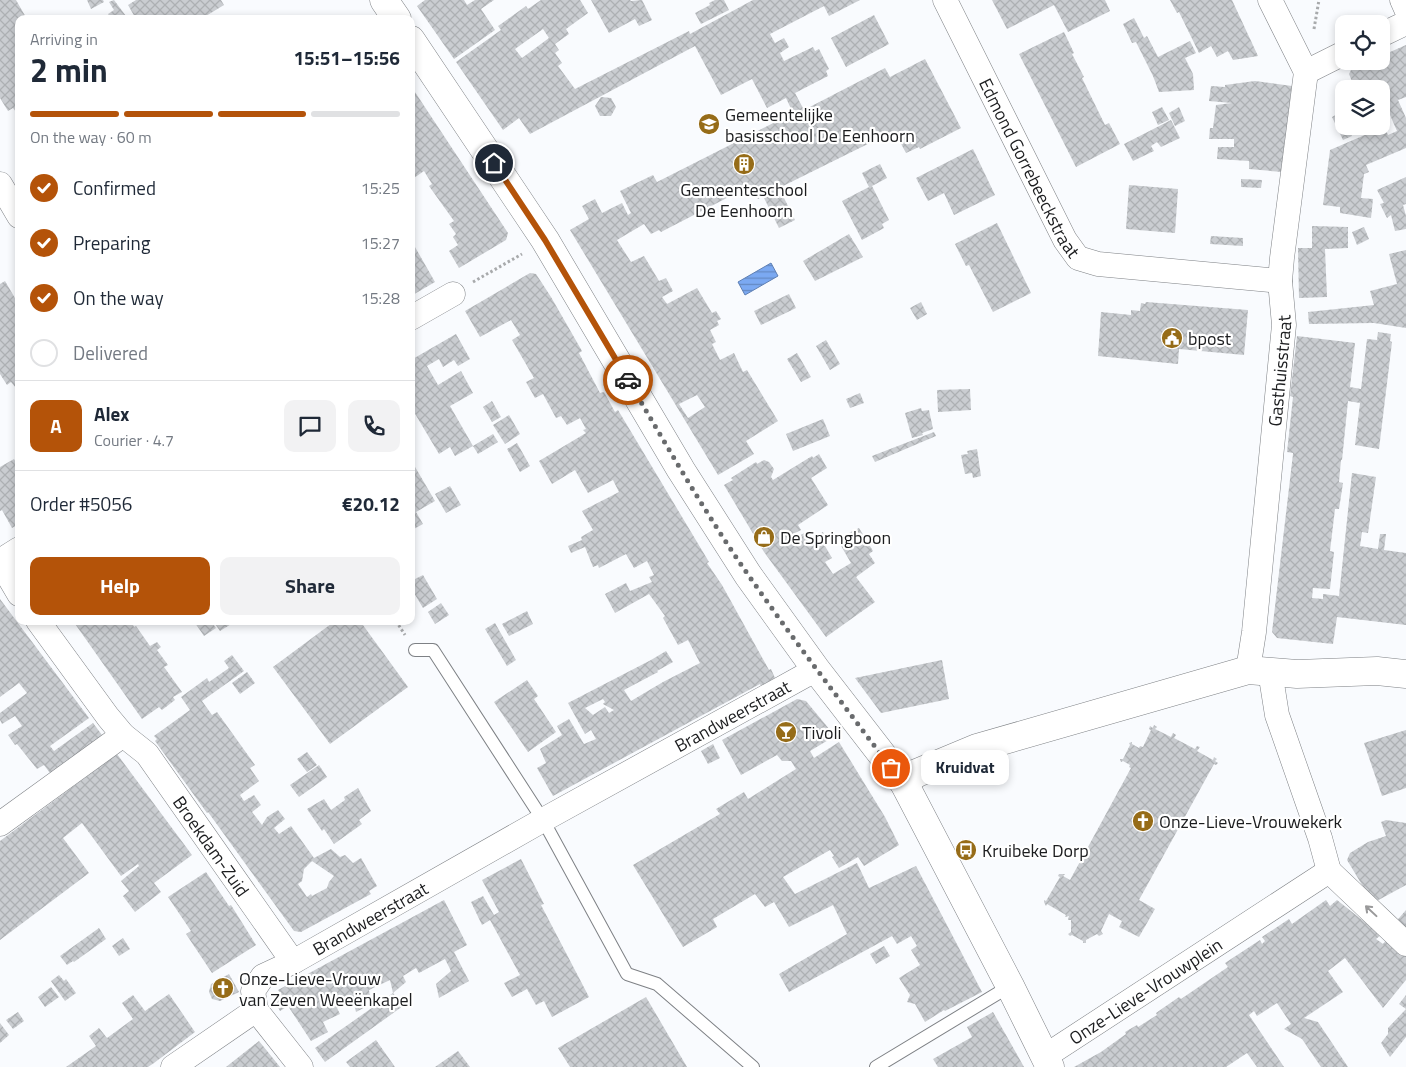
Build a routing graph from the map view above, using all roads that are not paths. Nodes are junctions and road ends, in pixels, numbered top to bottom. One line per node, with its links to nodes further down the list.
1 (384, 0): 6 (main road)
2 (945, 0): 14 (street, Edmond Gorrebeeckstraat)
3 (1270, 0): 11 (street)
4 (1402, 0): 5 (street)
5 (1406, 9)
6 (394, 15)
7 (1406, 23): 8 (street)
8 (1390, 31)
9 (415, 46): 22 (main road, Onze-Lieve-Vrouwplein)
10 (1335, 58): 11 (street)
11 (1306, 72): 14 (street, Gasthuisstraat)
12 (0, 184): 13 (street)
13 (15, 209)
14 (1280, 281): 23 (street, Gasthuisstraat)
15 (453, 294): 16 (street)
16 (415, 316)
17 (15, 552): 18 (street)
18 (0, 561): 19 (street)
19 (15, 587)
20 (41, 625): 25 (street, Broekdam-Zuid)
21 (414, 650): 27 (lane)
22 (815, 668): 26 (main road, Onze-Lieve-Vrouwplein); 27 (street, Brandweerstraat)
23 (1259, 671): 24 (main road); 26 (main road); 29 (street)
24 (1406, 674)
25 (123, 735): 28 (street); 31 (street, Broekdam-Zuid)
26 (904, 783): 32 (main road, Onze-Lieve-Vrouwplein)
27 (543, 820): 31 (street, Brandweerstraat); 37 (lane)
28 (0, 824)
29 (1329, 871): 30 (street, one-way to 29); 34 (street, Onze-Lieve-Vrouwplein)
30 (1406, 944)
31 (293, 962): 33 (street, Brandweerstraat)
32 (1010, 986): 34 (main road, Onze-Lieve-Vrouwplein); 38 (lane)
33 (256, 1010): 35 (street); 36 (street)
34 (1047, 1062)
35 (173, 1067)
36 (301, 1067)
37 (752, 1067)
38 (876, 1067)

